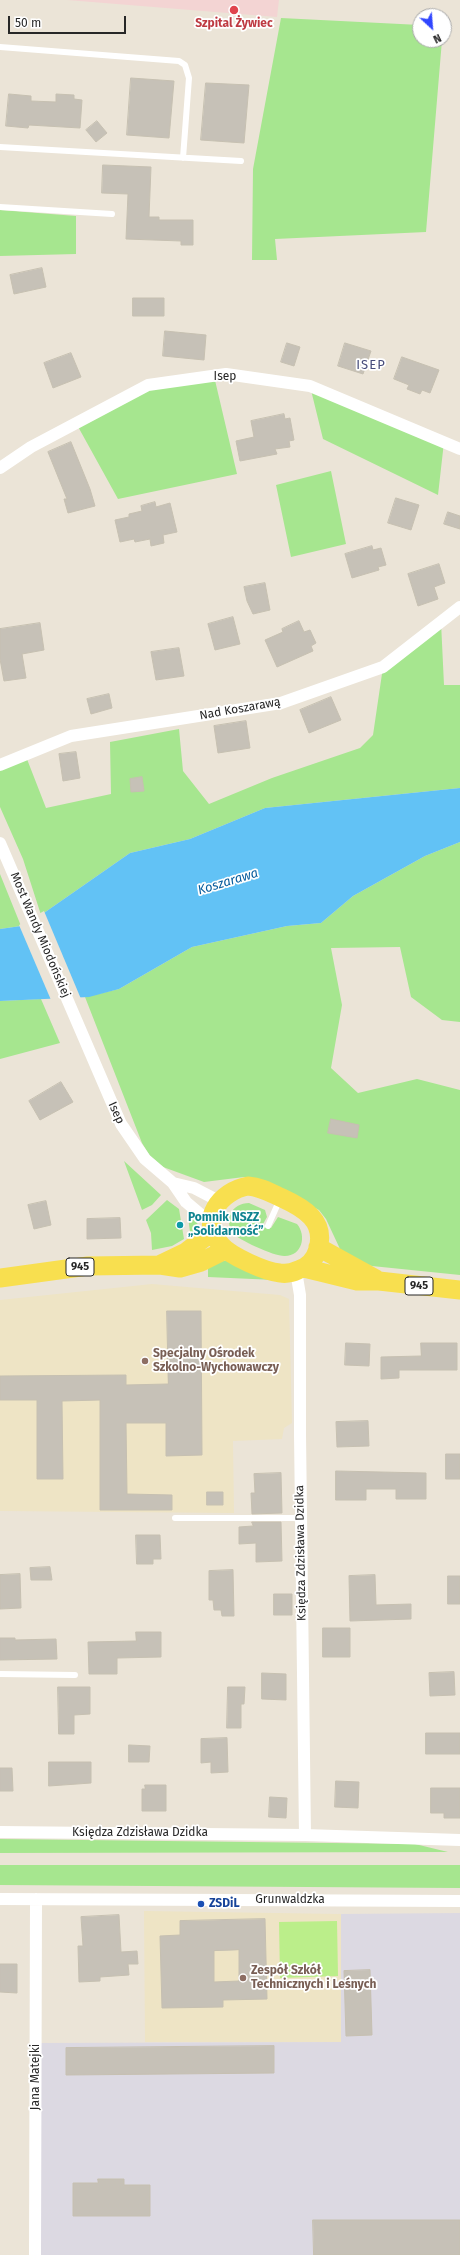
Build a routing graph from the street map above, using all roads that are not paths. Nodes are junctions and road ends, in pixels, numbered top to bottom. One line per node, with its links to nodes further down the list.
1 (0, 47): 3 (lane)
2 (0, 147): 3 (lane)
3 (183, 158): 4 (lane)
4 (241, 161)
5 (0, 207): 6 (lane)
6 (112, 214)
7 (460, 449): 8 (street, Isep)
8 (0, 468)
9 (460, 607): 10 (street, Nad Koszarawą)
10 (0, 765)
11 (0, 843): 12 (street, Most Wandy Miodońskiej)
12 (80, 1028): 13 (street, Isep)
13 (173, 1183): 15 (street, Isep); 17 (street, Isep)
14 (281, 1198): 15 (main road); 16 (lane); 18 (main road)
15 (219, 1201): 17 (main road)
16 (268, 1226)
17 (212, 1227): 19 (main road); 20 (main road, 945)
18 (318, 1247): 21 (main road); 23 (main road, 945)
19 (225, 1250): 20 (main road, 945); 21 (main road, 945)
20 (160, 1265): 22 (main road, 945)
21 (300, 1269): 23 (main road, 945); 26 (street, Księdza Zdzisława Dzidka)
22 (0, 1278)
23 (379, 1281): 24 (main road, 945)
24 (460, 1290)
25 (175, 1518): 26 (lane)
26 (301, 1518): 30 (street, Księdza Zdzisława Dzidka)
27 (0, 1674): 28 (lane)
28 (75, 1675)
29 (0, 1832): 30 (street, Księdza Zdzisława Dzidka)
30 (305, 1835): 31 (street, Księdza Zdzisława Dzidka)
31 (460, 1840)
32 (0, 1899): 33 (street, Grunwaldzka)
33 (36, 1899): 34 (street, Grunwaldzka); 35 (street, Jana Matejki)
34 (460, 1902)
35 (35, 2255)

